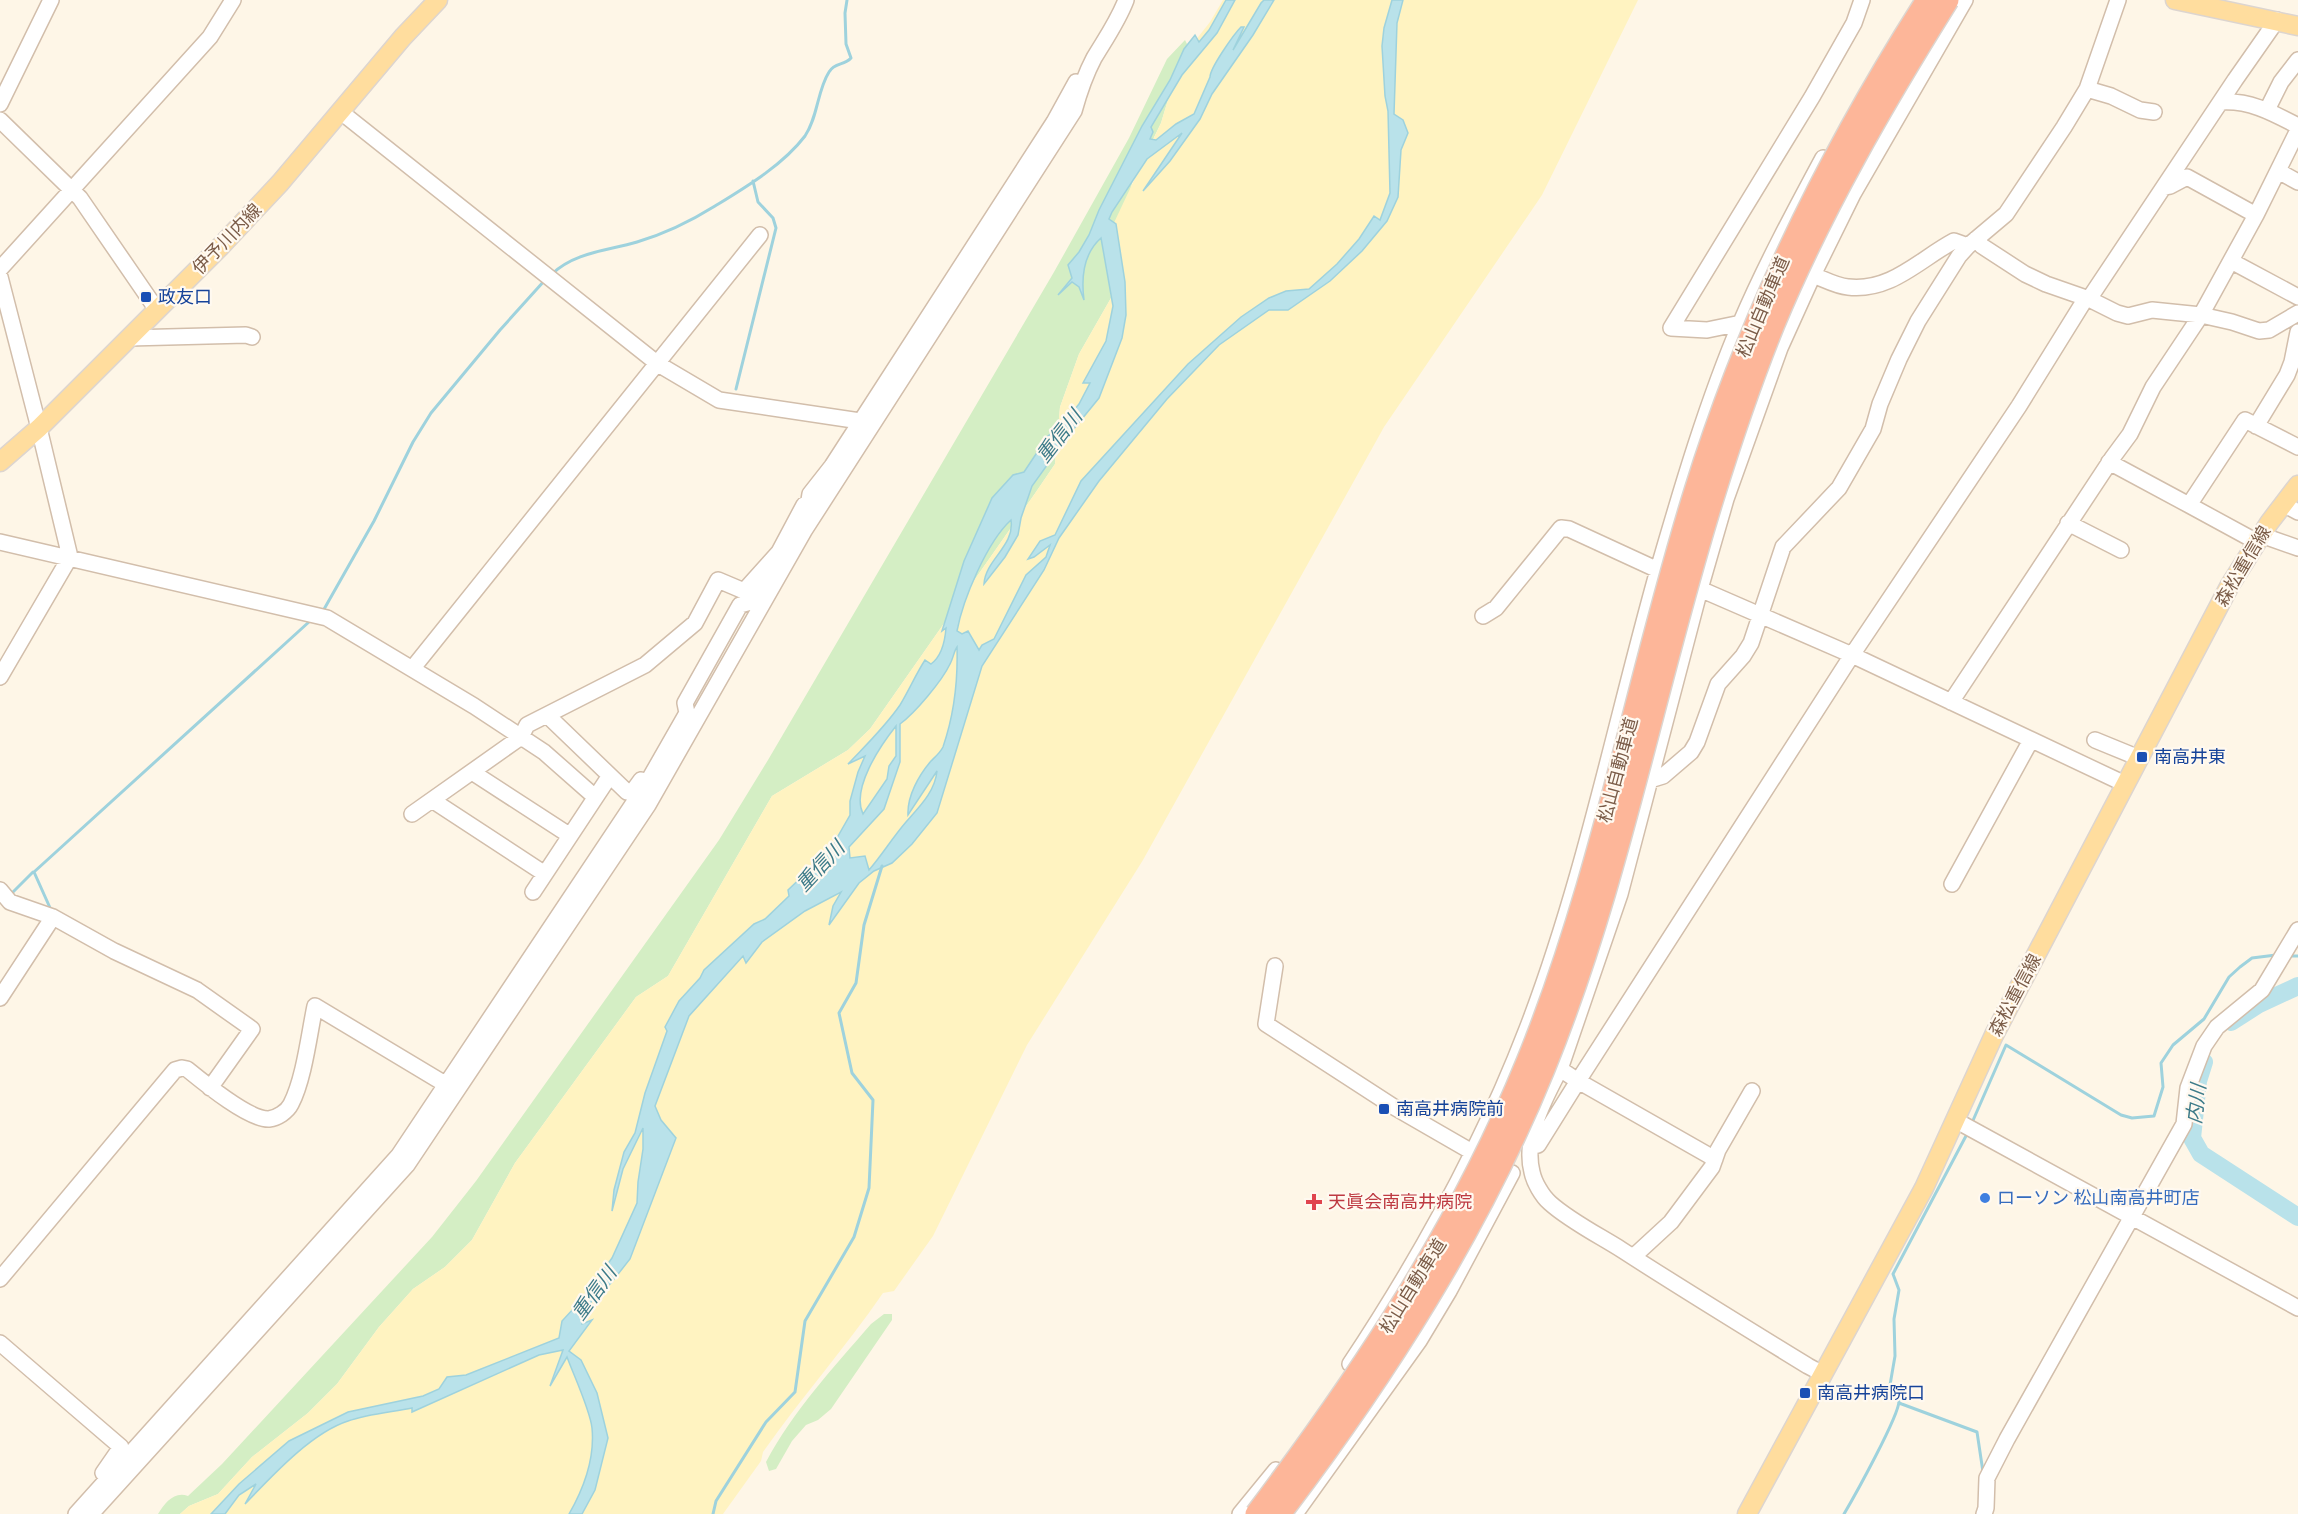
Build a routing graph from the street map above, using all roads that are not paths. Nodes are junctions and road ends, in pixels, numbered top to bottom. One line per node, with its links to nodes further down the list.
1 (51, 0): 18 (street)
2 (233, 0): 27 (street)
3 (438, 0): 20 (main road, 伊予川内線)
4 (1126, 0): 15 (street)
5 (1862, 0): 40 (street)
6 (1915, 0): 40 (street)
7 (1927, 0): 113 (highway, 松山自動車道, bridge)
8 (1948, 0): 114 (highway, 松山自動車道, bridge)
9 (1965, 0): 33 (street)
10 (2118, 0): 16 (street)
11 (2175, 0): 12 (main road)
12 (2277, 20): 13 (main road); 17 (street)
13 (2298, 26)
14 (2298, 60): 19 (street)
15 (1093, 61): 45 (street); 56 (street)
16 (2087, 89): 21 (street); 30 (street)
17 (2221, 102): 19 (street); 26 (street)
18 (0, 104)
19 (2267, 110): 23 (street)
20 (341, 112): 37 (main road, 伊予川内線); 44 (street)
21 (2154, 112)
22 (0, 120): 27 (street)
23 (2298, 128): 24 (street)
24 (2278, 171): 25 (street); 28 (street)
25 (2298, 182)
26 (2164, 187): 28 (street); 36 (street)
27 (73, 190): 32 (street); 37 (street)
28 (2256, 215): 31 (street)
29 (760, 235): 44 (street)
30 (1972, 242): 33 (street); 36 (street); 65 (street)
31 (2231, 261): 35 (street); 39 (street)
32 (0, 269)
33 (1813, 275): 64 (street)
34 (0, 278): 47 (street)
35 (2298, 297)
36 (2088, 299): 39 (street); 67 (street)
37 (157, 310): 43 (main road, 伊予川内線)
38 (2298, 313): 39 (street)
39 (2201, 315): 50 (street)
40 (1741, 323): 63 (street)
41 (2298, 332): 46 (street)
42 (252, 337): 43 (street)
43 (129, 338): 47 (main road, 伊予川内線)
44 (658, 364): 45 (street); 68 (street)
45 (860, 421): 52 (street)
46 (2256, 426): 48 (street); 53 (street)
47 (39, 428): 49 (main road, 伊予川内線); 62 (street)
48 (2298, 447)
49 (0, 462)
50 (2109, 462): 53 (street); 55 (street)
51 (2298, 485): 54 (main road, 森松重信線)
52 (810, 494): 56 (street); 61 (street)
53 (2189, 505): 57 (street)
54 (2291, 508): 57 (main road, 森松重信線)
55 (2068, 524): 60 (street); 70 (street)
56 (804, 531): 72 (street)
57 (2259, 538): 59 (street); 77 (main road, 森松重信線)
58 (0, 542): 62 (street)
59 (2298, 548)
60 (2121, 550)
61 (779, 552): 71 (street); 76 (street)
62 (69, 557): 68 (street); 69 (street)
63 (1658, 570): 66 (street); 101 (street)
64 (1700, 589): 65 (street); 80 (street)
65 (1760, 615): 67 (street); 80 (street)
66 (1483, 616)
67 (1852, 655): 70 (street); 95 (street)
68 (412, 669): 73 (street)
69 (0, 677)
70 (1951, 702): 74 (street)
71 (547, 715): 73 (street); 79 (street)
72 (698, 719): 76 (street); 111 (street)
73 (521, 737): 78 (street); 82 (street)
74 (2031, 740): 81 (street); 87 (street)
75 (2095, 740): 77 (street)
76 (668, 747): 79 (street); 96 (street)
77 (2139, 758): 81 (main road, 森松重信線)
78 (472, 772): 83 (street); 85 (street)
79 (609, 777): 82 (street)
80 (1650, 780): 94 (street)
81 (2125, 784): 99 (main road, 森松重信線)
82 (595, 798): 85 (street)
83 (432, 800): 84 (street); 86 (street)
84 (412, 814)
85 (569, 836): 86 (street)
86 (545, 874): 89 (street)
87 (1952, 884)
88 (0, 890): 90 (street)
89 (533, 892)
90 (53, 917): 93 (street); 97 (street)
91 (2298, 930): 105 (street)
92 (1275, 966): 101 (street)
93 (0, 998)
94 (1560, 1068): 95 (street); 100 (street)
95 (1578, 1081): 100 (street); 102 (street)
96 (445, 1084): 97 (street); 111 (street)
97 (210, 1088): 107 (street)
98 (1752, 1091): 102 (street)
99 (1955, 1120): 105 (street); 110 (main road, 森松重信線)
100 (1530, 1146): 103 (street)
101 (1472, 1152): 104 (street); 112 (street)
102 (1715, 1159): 106 (street)
103 (1532, 1172): 104 (street); 106 (street)
104 (1512, 1173): 115 (street)
105 (2130, 1217): 108 (street); 117 (street)
106 (1633, 1257): 110 (street)
107 (0, 1279)
108 (2298, 1308)
109 (0, 1343): 111 (street)
110 (1823, 1374): 116 (main road, 森松重信線)
111 (83, 1512)
112 (1240, 1514)
113 (1256, 1514)
114 (1280, 1514)
115 (1295, 1514)
116 (1747, 1514)
117 (1984, 1514)

